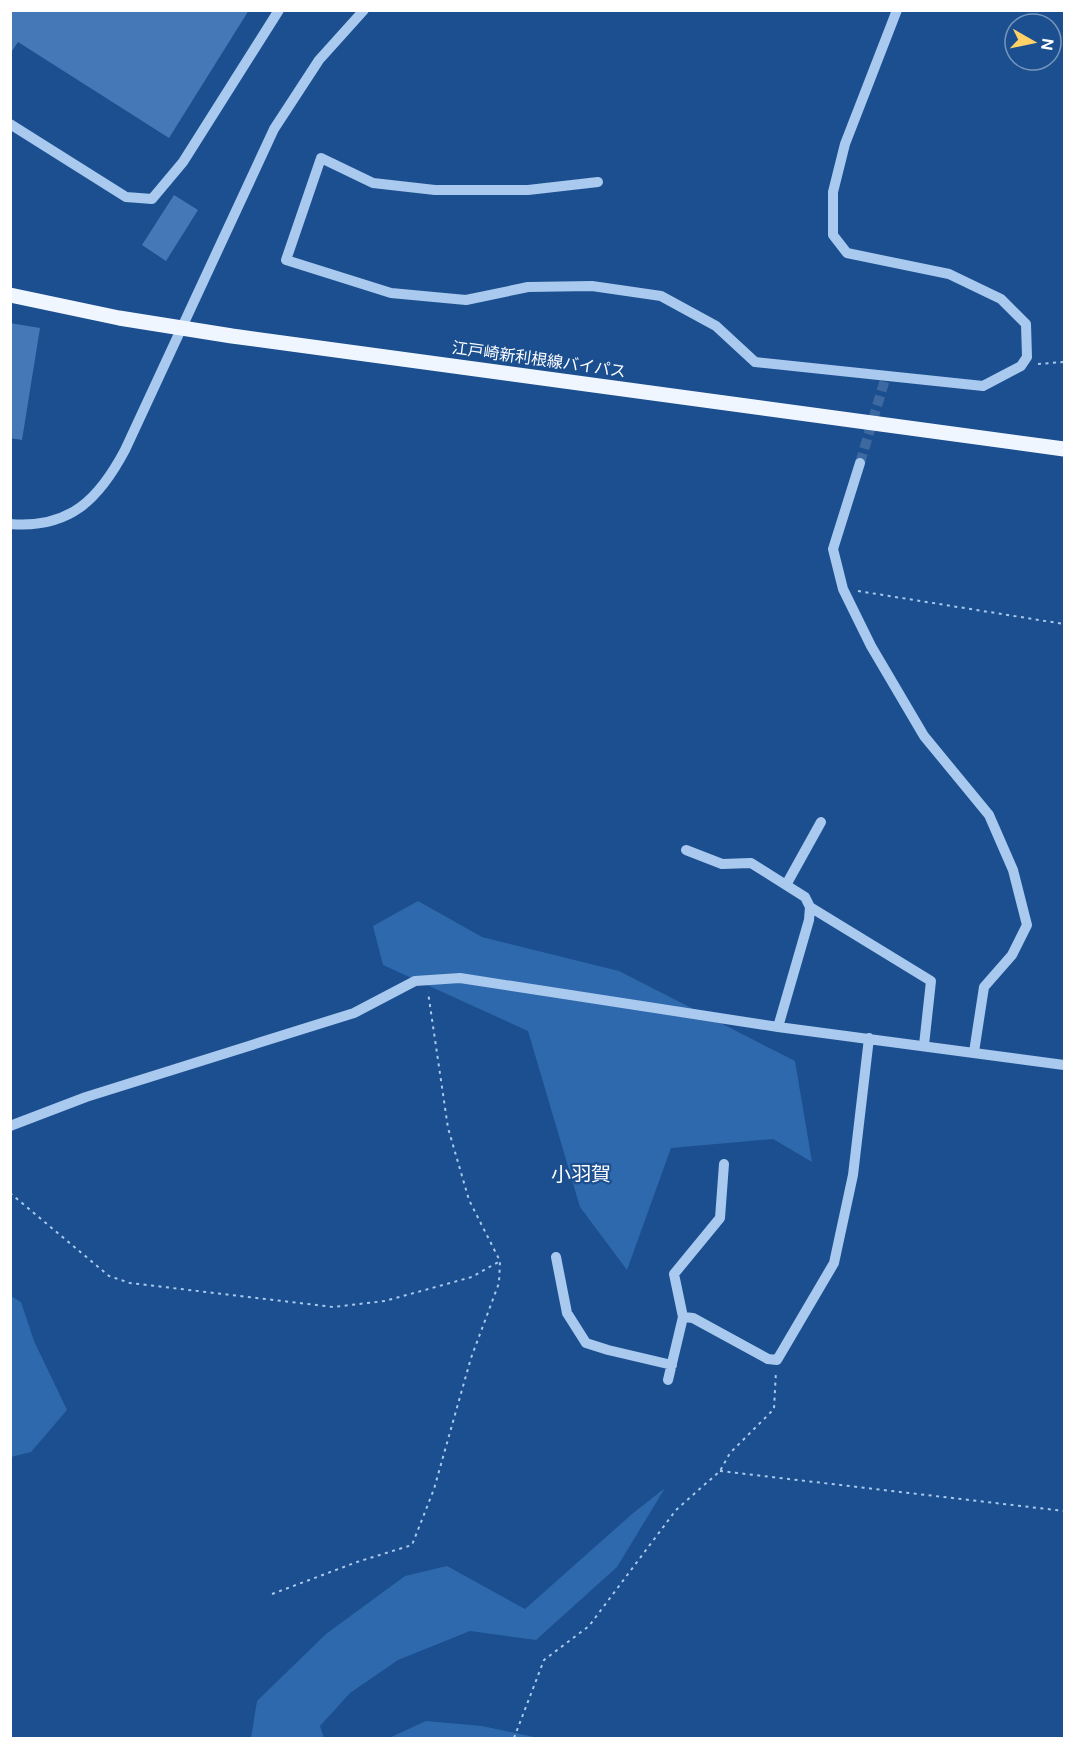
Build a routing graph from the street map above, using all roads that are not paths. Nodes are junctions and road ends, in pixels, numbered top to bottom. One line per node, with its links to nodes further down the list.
1 (279, 10): 4 (street)
2 (364, 10): 7 (street)
3 (897, 10): 5 (street)
4 (10, 124)
5 (598, 182)
6 (10, 295): 7 (main road, 江戸崎新利根線バイパス)
7 (180, 328): 8 (main road, 江戸崎新利根線バイパス); 10 (street)
8 (1065, 449)
9 (860, 463): 18 (street)
10 (10, 524)
11 (821, 822): 13 (street)
12 (686, 850): 13 (street)
13 (786, 885): 14 (street)
14 (810, 907): 15 (street); 17 (street)
15 (778, 1027): 16 (street); 20 (street)
16 (869, 1038): 17 (street); 23 (street)
17 (924, 1045): 18 (street)
18 (974, 1052): 19 (street)
19 (1065, 1065)
20 (10, 1126)
21 (724, 1164): 23 (street)
22 (556, 1257): 24 (street)
23 (684, 1317): 24 (street)
24 (672, 1365): 25 (street)
25 (668, 1380)

